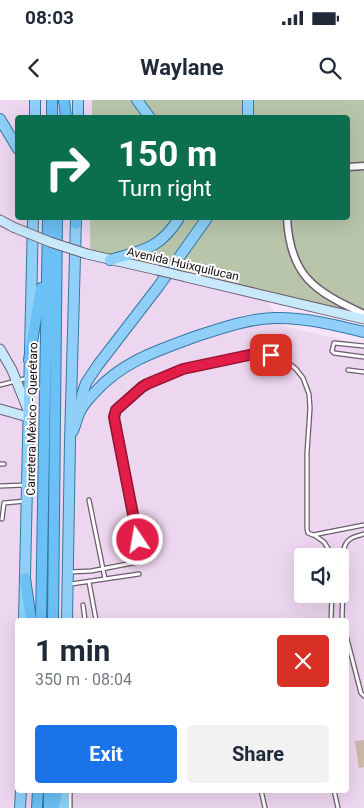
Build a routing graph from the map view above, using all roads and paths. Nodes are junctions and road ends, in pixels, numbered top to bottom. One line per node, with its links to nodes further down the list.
1 (35, 100): 8 (main road)
2 (52, 100): 9 (highway)
3 (59, 100): 10 (highway)
4 (64, 100): 11 (highway)
5 (78, 100): 12 (main road)
6 (137, 100): 13 (main road)
7 (248, 100): 14 (main road)
8 (34, 115)
9 (52, 115)
10 (59, 115)
11 (66, 115)
12 (78, 115)
13 (148, 115)
14 (248, 115)
15 (0, 119): 16 (main road)
16 (15, 144)
17 (364, 166): 18 (street)
18 (350, 167)
19 (0, 220): 28 (main road, Avenida Huixquilucan, bridge)
20 (33, 220): 36 (main road)
21 (48, 220): 27 (highway, Carretera México - Querétaro)
22 (57, 220): 67 (highway, Carretera México - Querétaro)
23 (76, 220): 45 (main road)
24 (178, 220): 28 (main road)
25 (205, 220): 43 (main road)
26 (288, 220): 30 (street)
27 (47, 258): 36 (highway); 66 (highway, Carretera México - Querétaro)
28 (110, 260): 29 (main road, Avenida Huixquilucan, bridge)
29 (328, 311): 31 (main road, Avenida Huixquilucan); 32 (main road)
30 (364, 314)
31 (364, 319)
32 (364, 330): 43 (main road)
33 (364, 346): 35 (lane)
34 (1, 353): 40 (main road)
35 (364, 358)
36 (29, 360): 39 (main road)
37 (348, 370): 38 (lane)
38 (364, 372)
39 (29, 378): 40 (lane); 44 (main road)
40 (16, 381): 41 (lane); 44 (main road)
41 (0, 385)
42 (0, 409): 44 (main road)
43 (80, 411): 45 (main road)
44 (28, 415): 46 (main road)
45 (70, 442): 56 (main road)
46 (27, 485): 47 (lane); 49 (main road)
47 (0, 486)
48 (89, 500): 55 (lane)
49 (27, 502): 50 (lane); 58 (main road)
50 (2, 519)
51 (364, 525): 53 (lane)
52 (364, 534): 72 (lane)
53 (313, 535): 54 (lane); 55 (lane)
54 (328, 548)
55 (103, 569): 56 (lane); 59 (lane)
56 (68, 572): 61 (main road)
57 (139, 574): 59 (lane)
58 (25, 578): 64 (main road); 65 (highway)
59 (105, 579): 60 (lane)
60 (89, 582): 61 (lane); 70 (lane)
61 (67, 585): 68 (main road)
62 (332, 603): 71 (lane)
63 (83, 605): 69 (lane)
64 (24, 618)
65 (31, 618)
66 (41, 618)
67 (53, 618)
68 (67, 618)
69 (85, 618)
70 (96, 618)
71 (331, 618)
72 (342, 618)
73 (349, 647): 74 (lane)
74 (364, 696)
75 (21, 793): 83 (main road)
76 (38, 793): 84 (highway)
77 (49, 793): 85 (highway)
78 (56, 793): 86 (highway)
79 (64, 793): 87 (main road)
80 (70, 793): 88 (lane)
81 (262, 793): 89 (lane)
82 (335, 793): 90 (lane)
83 (20, 808)
84 (37, 808)
85 (49, 808)
86 (54, 808)
87 (64, 808)
88 (70, 808)
89 (265, 808)
90 (338, 808)

